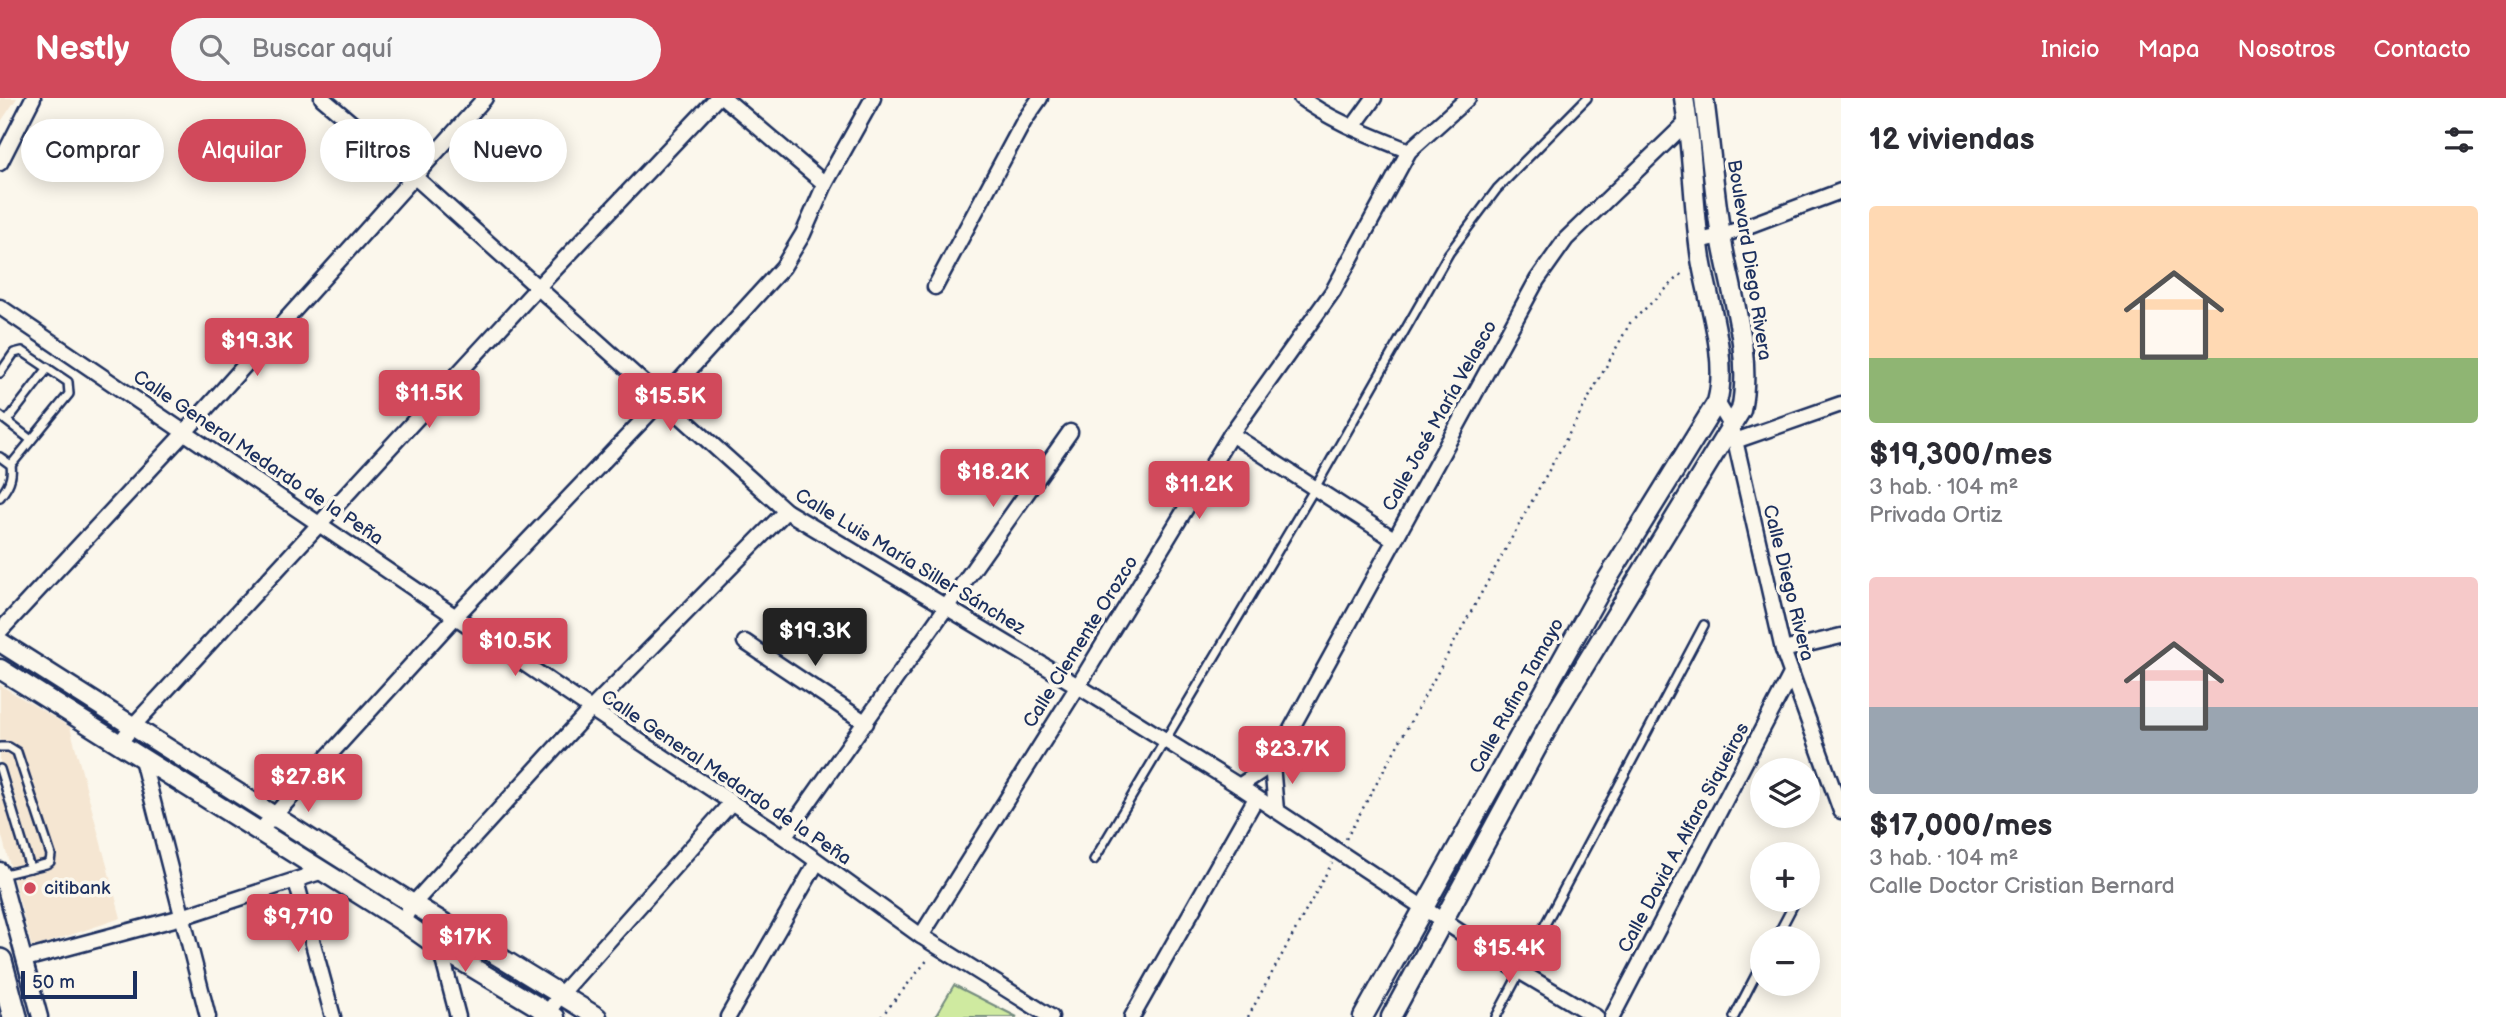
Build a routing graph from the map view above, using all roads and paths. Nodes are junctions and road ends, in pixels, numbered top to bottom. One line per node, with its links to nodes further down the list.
1 (33, 98): 19 (street)
2 (323, 98): 14 (street, Calle Luis María Siller Sánchez)
3 (485, 98): 18 (street)
4 (717, 98): 26 (street)
5 (724, 98): 22 (street)
6 (873, 98): 22 (street)
7 (1040, 98): 27 (street)
8 (1301, 98): 16 (street)
9 (1374, 98): 16 (street)
10 (1468, 98): 17 (street, Calle Clemente Orozco)
11 (1587, 98): 43 (lane)
12 (1684, 98): 15 (street)
13 (1704, 98): 24 (street, Boulevard Diego Rivera)
14 (348, 119)
15 (1688, 121): 25 (street); 47 (street, Calle José María Velasco)
16 (1353, 127): 17 (street)
17 (1409, 152): 38 (street, Calle Clemente Orozco)
18 (435, 153)
19 (0, 163)
20 (409, 182): 36 (street)
21 (421, 182): 26 (street, Calle Luis María Siller Sánchez)
22 (825, 184): 31 (street)
23 (1841, 191): 24 (street)
24 (1721, 236): 25 (street); 39 (street, Boulevard Diego Rivera)
25 (1700, 249): 32 (street); 76 (path)
26 (538, 287): 31 (street, Calle Luis María Siller Sánchez); 46 (street)
27 (935, 287)
28 (0, 307): 36 (street, Calle General Medardo de la Peña)
29 (48, 368): 30 (lane); 35 (lane); 40 (lane)
30 (0, 373)
31 (661, 401): 45 (street, Calle Luis María Siller Sánchez); 49 (street)
32 (1717, 402): 39 (street, Calle Diego Rivera); 84 (street, Calle Rufino Tamayo)
33 (1841, 404): 39 (street)
34 (0, 416): 35 (lane)
35 (7, 421): 40 (lane)
36 (185, 432): 46 (street, Calle General Medardo de la Peña); 51 (street)
37 (1070, 432): 48 (street)
38 (1231, 434): 43 (street); 58 (street, Calle Clemente Orozco)
39 (1733, 434): 55 (street, Calle Diego Rivera); 86 (street)
40 (31, 440): 42 (lane)
41 (0, 457): 42 (lane)
42 (11, 465): 44 (lane)
43 (1315, 488): 47 (street); 62 (lane)
44 (0, 497)
45 (786, 512): 48 (street, Calle Luis María Siller Sánchez); 59 (street)
46 (319, 523): 49 (street, Calle General Medardo de la Peña); 61 (street)
47 (1395, 540): 66 (street, Calle José María Velasco)
48 (945, 607): 58 (street, Calle Luis María Siller Sánchez); 60 (street)
49 (456, 617): 59 (street, Calle General Medardo de la Peña); 73 (street)
50 (1704, 625): 94 (lane)
51 (0, 631)
52 (1841, 636): 55 (street)
53 (0, 642): 61 (street)
54 (744, 642): 60 (street)
55 (1783, 650): 57 (street, Calle Diego Rivera)
56 (0, 669): 63 (street)
57 (1790, 676): 72 (street, Calle Diego Rivera); 113 (street, Calle David A. Alfaro Siqueiros)
58 (1078, 686): 62 (street, Calle Luis María Siller Sánchez); 89 (street, Calle Clemente Orozco)
59 (590, 709): 70 (street, Calle General Medardo de la Peña); 83 (street)
60 (866, 723): 75 (street)
61 (132, 727): 63 (street); 73 (street)
62 (1166, 741): 68 (street, Calle Luis María Siller Sánchez); 77 (lane)
63 (120, 744): 65 (street)
64 (0, 747): 79 (lane)
65 (142, 759): 74 (street); 85 (street)
66 (1272, 764): 68 (street, Calle José María Velasco); 71 (street)
67 (0, 769): 79 (lane)
68 (1239, 786): 69 (street, Calle Luis María Siller Sánchez)
69 (1256, 798): 71 (street, Calle Luis María Siller Sánchez); 107 (street)
70 (731, 803): 75 (street, Calle General Medardo de la Peña); 96 (street)
71 (1276, 810): 76 (street, Calle Luis María Siller Sánchez)
72 (1841, 811)
73 (274, 815): 74 (street); 83 (street)
74 (259, 832): 80 (street)
75 (784, 838): 78 (street, Calle General Medardo de la Peña)
76 (1339, 850): 84 (street, Calle Luis María Siller Sánchez); 108 (path)
77 (1094, 860)
78 (817, 862): 89 (street, Calle General Medardo de la Peña); 104 (street)
79 (30, 868): 81 (lane)
80 (323, 872): 82 (street); 87 (street)
81 (1, 873): 92 (street)
82 (296, 881): 85 (street); 101 (street)
83 (413, 904): 87 (street); 88 (street)
84 (1424, 906): 86 (street, Calle Luis María Siller Sánchez); 109 (street, Calle Rufino Tamayo)
85 (182, 917): 92 (street); 100 (street)
86 (1443, 919): 94 (street, Calle Luis María Siller Sánchez); 110 (street)
87 (402, 920): 91 (street)
88 (453, 928): 91 (street); 96 (street)
89 (920, 936): 90 (street, Calle General Medardo de la Peña)
90 (938, 947): 105 (path); 106 (street, Calle General Medardo de la Peña)
91 (440, 948): 97 (street); 102 (street)
92 (25, 959): 99 (street)
93 (0, 961): 98 (highway)
94 (1519, 971): 111 (lane); 112 (street, Calle Luis María Siller Sánchez)
95 (1750, 986): 114 (lane)
96 (561, 994): 97 (street); 103 (street)
97 (552, 1015)
98 (15, 1017)
99 (40, 1017)
100 (208, 1017)
101 (332, 1017)
102 (458, 1017)
103 (597, 1017)
104 (728, 1017)
105 (881, 1017)
106 (1051, 1017)
107 (1132, 1017)
108 (1248, 1017)
109 (1363, 1017)
110 (1391, 1017)
111 (1496, 1017)
112 (1596, 1017)
113 (1612, 1017)
114 (1734, 1017)

